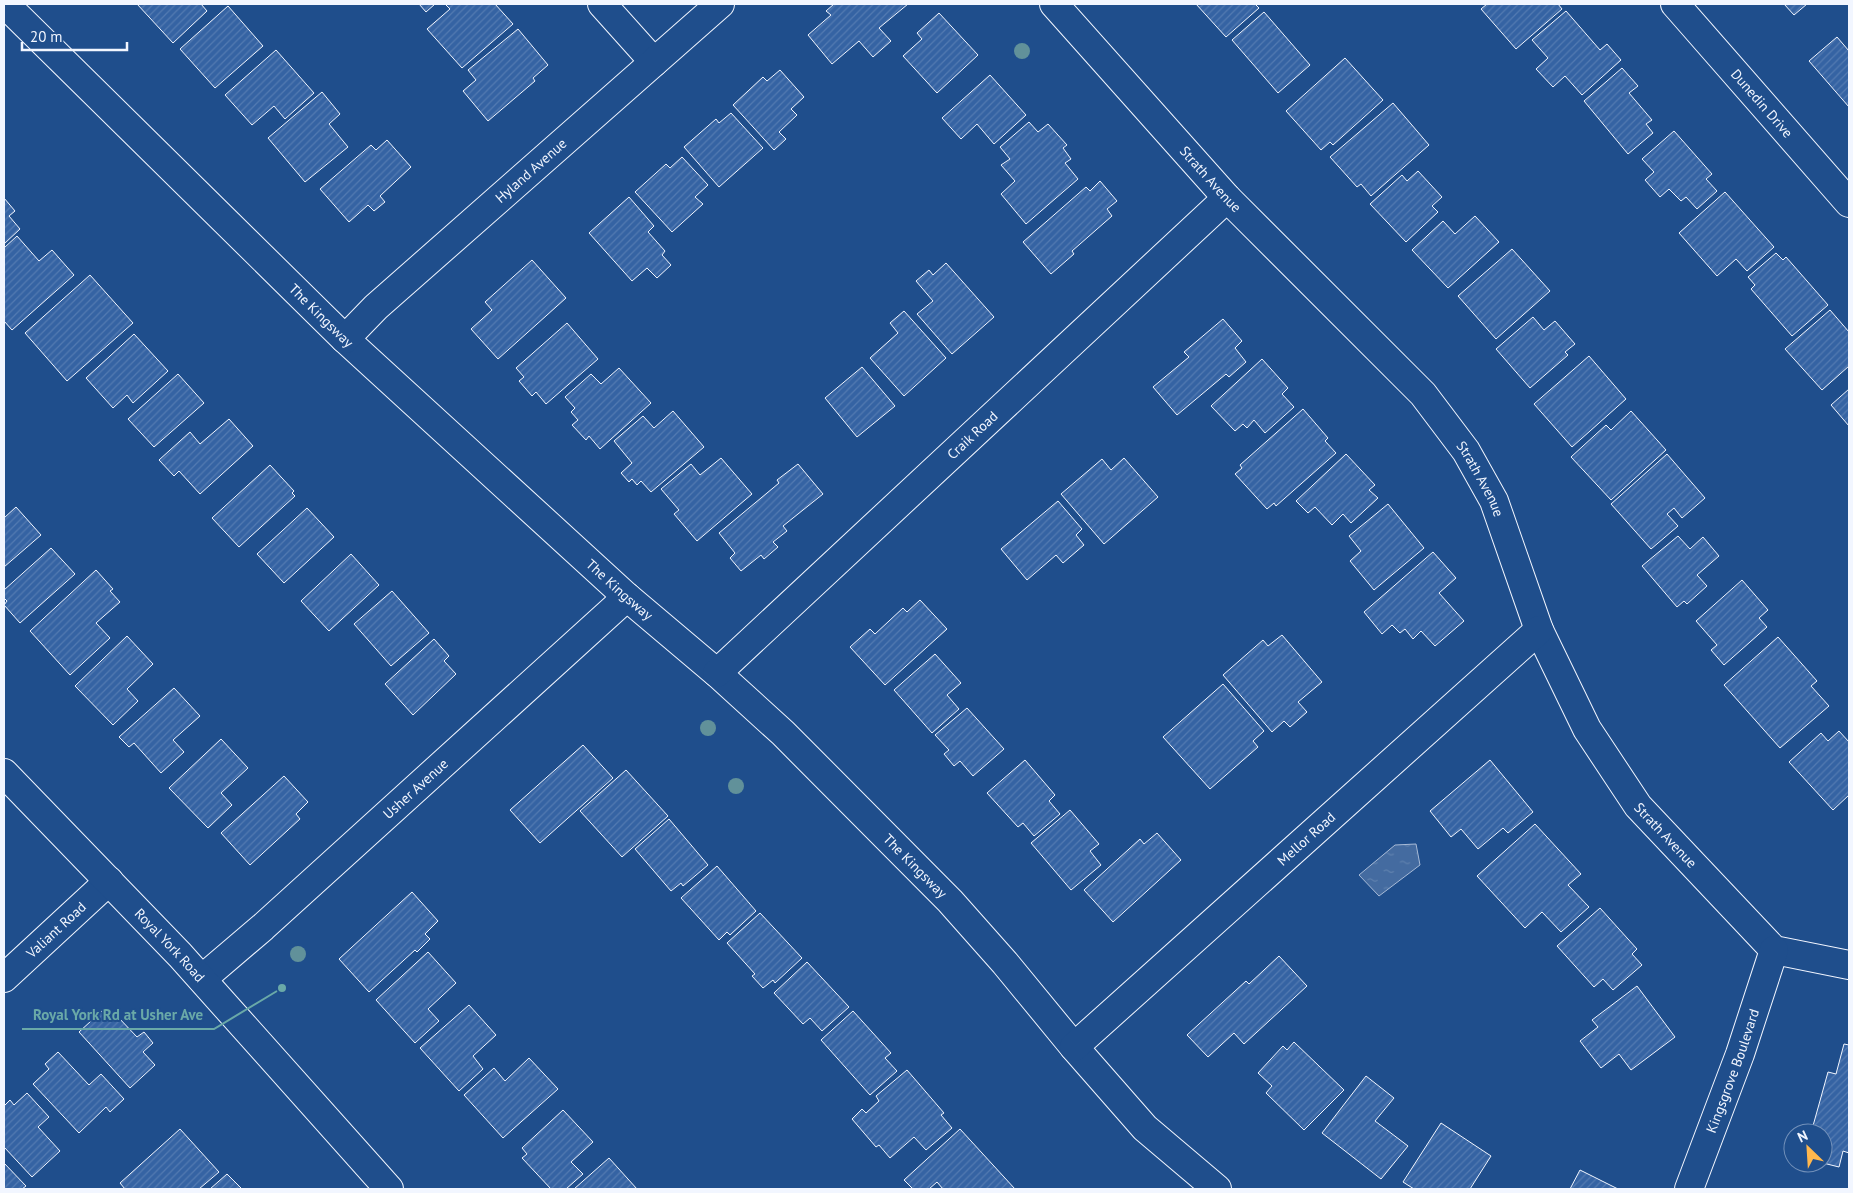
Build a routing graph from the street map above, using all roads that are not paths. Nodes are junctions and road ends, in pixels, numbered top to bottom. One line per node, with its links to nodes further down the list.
1 (6, 4): 9 (street, The Kingsway)
2 (602, 4): 6 (street)
3 (720, 4): 6 (street, Hyland Avenue)
4 (1054, 4): 7 (street, Strath Avenue)
5 (1675, 4): 8 (street, Dunedin Drive)
6 (654, 62): 9 (street, Hyland Avenue)
7 (1227, 198): 11 (street, Strath Avenue); 12 (street, Craik Road)
8 (1849, 203)
9 (345, 339): 10 (street, The Kingsway)
10 (627, 597): 12 (street, The Kingsway); 18 (street, Usher Avenue)
11 (1539, 630): 15 (street, Strath Avenue); 19 (street, Mellor Road)
12 (717, 673): 19 (street, The Kingsway)
13 (4, 773): 14 (street, Royal York Road)
14 (109, 881): 17 (street, Valiant Road); 18 (street, Royal York Road)
15 (1774, 950): 16 (street); 22 (street, Kingsgrove Boulevard)
16 (1849, 965)
17 (4, 978)
18 (202, 979): 20 (street, Royal York Road)
19 (1074, 1047): 21 (street, The Kingsway)
20 (389, 1189)
21 (1216, 1189)
22 (1689, 1189)

